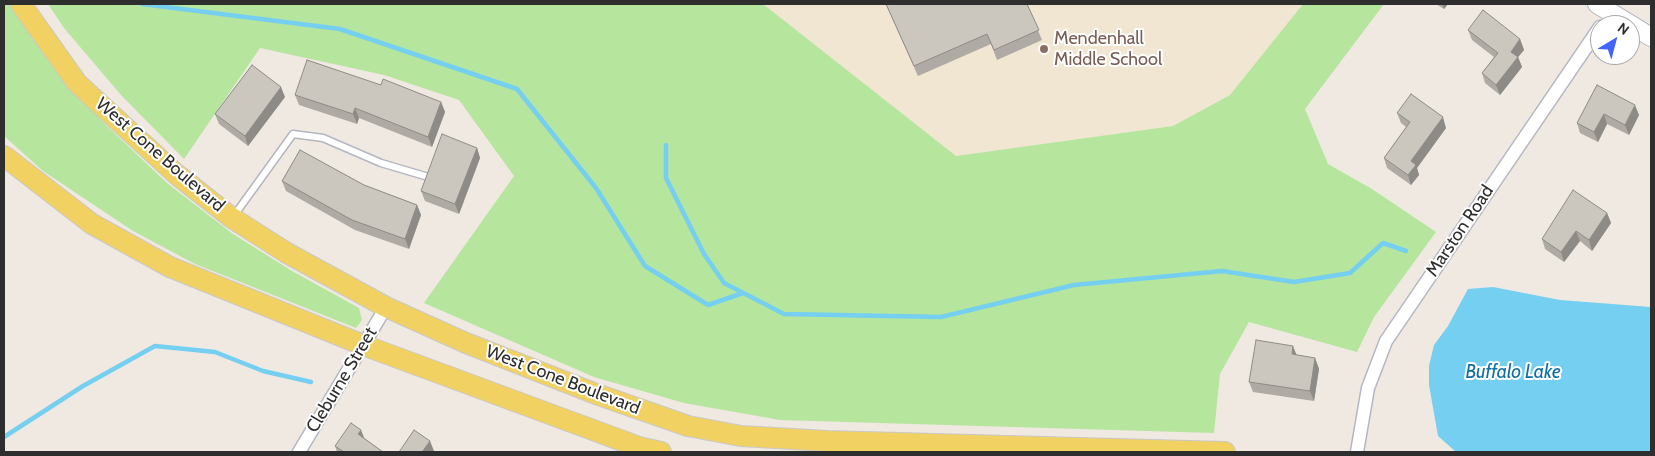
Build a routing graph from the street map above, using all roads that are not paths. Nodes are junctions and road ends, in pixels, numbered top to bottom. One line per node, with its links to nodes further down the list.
1 (21, 4): 5 (main road, West Cone Boulevard)
2 (1590, 35): 11 (street, Marston Road)
3 (4, 156): 7 (main road, West Cone Boulevard)
4 (425, 176): 5 (lane)
5 (232, 218): 6 (main road, West Cone Boulevard)
6 (386, 307): 7 (street, Cleburne Street); 10 (main road, West Cone Boulevard)
7 (363, 345): 8 (street, Cleburne Street); 9 (main road, West Cone Boulevard)
8 (299, 452)
9 (661, 452)
10 (1225, 452)
11 (1357, 452)

